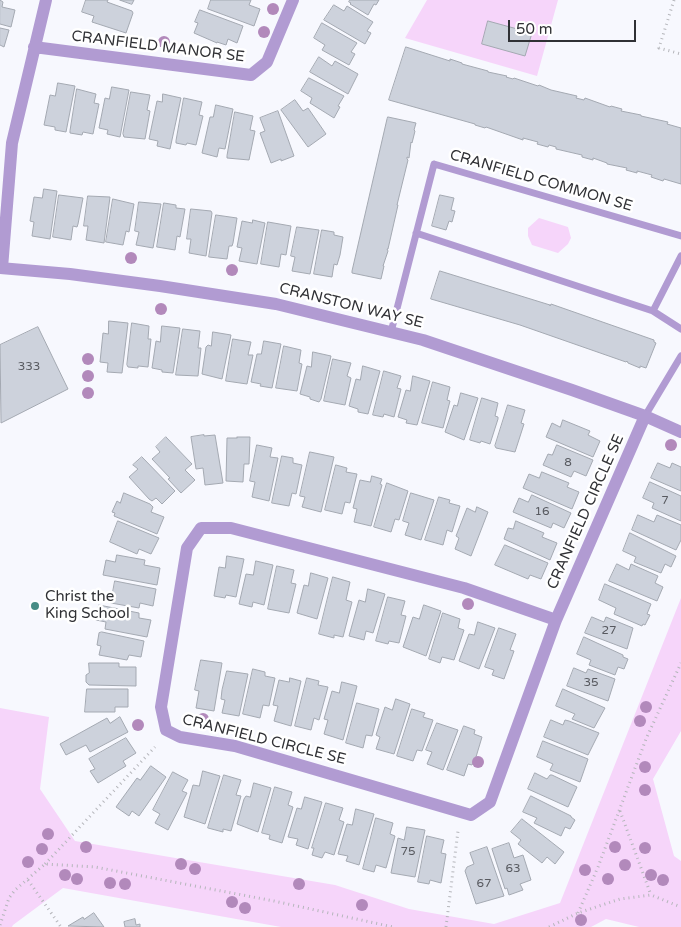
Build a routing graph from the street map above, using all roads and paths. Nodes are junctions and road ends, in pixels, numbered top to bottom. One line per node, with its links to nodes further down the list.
1 (46, 0): 4 (street)
2 (293, 0): 4 (street, CRANFIELD MANOR SE)
3 (674, 0): 5 (path)
4 (34, 47): 9 (street)
5 (681, 54)
6 (416, 233): 7 (lane, CRANFIELD COMMON SE); 10 (lane); 12 (lane, CRANFIELD COMMON SE)
7 (681, 236)
8 (681, 256): 10 (lane)
9 (1, 268): 12 (street, CRANSTON WAY SE)
10 (654, 311): 11 (lane)
11 (681, 329)
12 (390, 332): 14 (street, CRANSTON WAY SE)
13 (681, 356): 14 (lane)
14 (645, 416): 15 (street, CRANSTON WAY SE); 16 (street, CRANFIELD CIRCLE SE)
15 (681, 432)
16 (556, 620): 16 (street, CRANFIELD CIRCLE SE)
17 (681, 663): 19 (path)
18 (156, 747): 21 (path)
19 (620, 811): 23 (path); 25 (path)
20 (458, 831): 29 (path)
21 (45, 864): 22 (path); 28 (path)
22 (28, 880): 26 (path); 27 (path)
23 (651, 895): 24 (path); 25 (path)
24 (681, 907)
25 (578, 914): 30 (path)
26 (0, 925)
27 (60, 927)
28 (393, 927)
29 (446, 927)
30 (549, 927)

